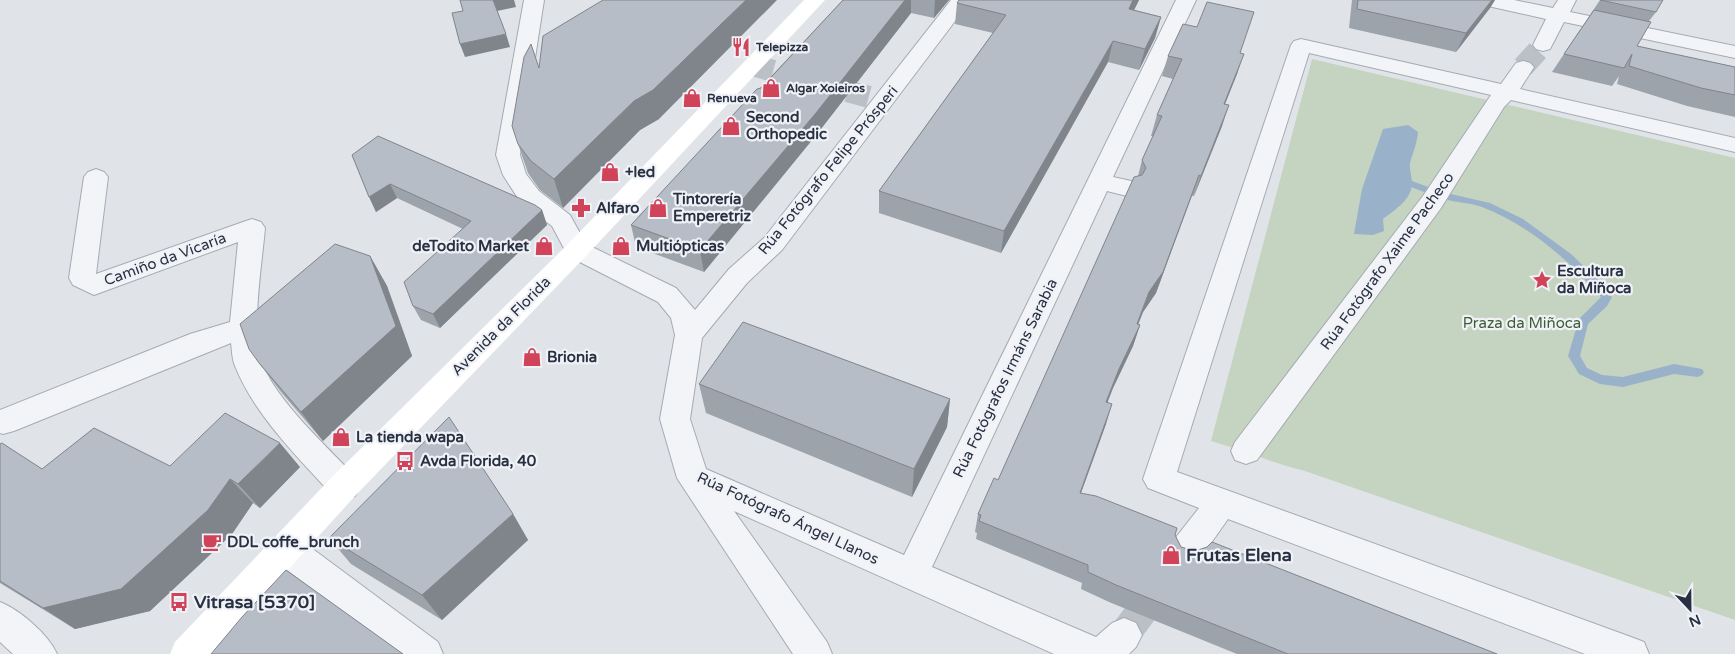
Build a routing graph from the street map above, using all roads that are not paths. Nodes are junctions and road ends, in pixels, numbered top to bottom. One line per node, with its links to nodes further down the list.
1 (534, 0): 15 (street)
2 (815, 0): 15 (main road, Avenida da Florida)
3 (961, 0): 17 (street, Rúa Fotógrafo Felipe Prósperi)
4 (1186, 0): 13 (street, Rúa Fotógrafos Irmáns Sarabia)
5 (1486, 0): 6 (street)
6 (1563, 7): 7 (street); 8 (street)
7 (1543, 45)
8 (1735, 52)
9 (1523, 67): 10 (street, Rúa Fotógrafo Xaime Pacheco)
10 (1507, 92): 11 (street); 19 (street, Rúa Fotógrafo Xaime Pacheco); 22 (street)
11 (1735, 145)
12 (96, 177): 16 (street, Camiño da Vicaría)
13 (1099, 181): 14 (street); 25 (street, Rúa Fotógrafos Irmáns Sarabia)
14 (1127, 188)
15 (577, 250): 17 (street, Rúa Fotógrafo Ángel Llanos); 21 (main road, Avenida da Florida)
16 (243, 328): 18 (street); 21 (street, Camiño da Vicaría)
17 (689, 336): 20 (street, Rúa Fotógrafo Ángel Llanos)
18 (3, 422)
19 (1246, 451)
20 (693, 478): 25 (street, Rúa Fotógrafo Ángel Llanos); 30 (street)
21 (344, 486): 23 (main road, Avenida da Florida)
22 (1222, 502): 24 (street); 32 (street)
23 (286, 549): 28 (main road, Avenida da Florida); 29 (street)
24 (1185, 552)
25 (911, 575): 31 (street, Rúa Fotógrafo Ángel Llanos)
26 (0, 619): 27 (street)
27 (39, 654)
28 (188, 654)
29 (425, 654)
30 (814, 654)
31 (1095, 654)
32 (1631, 654)

